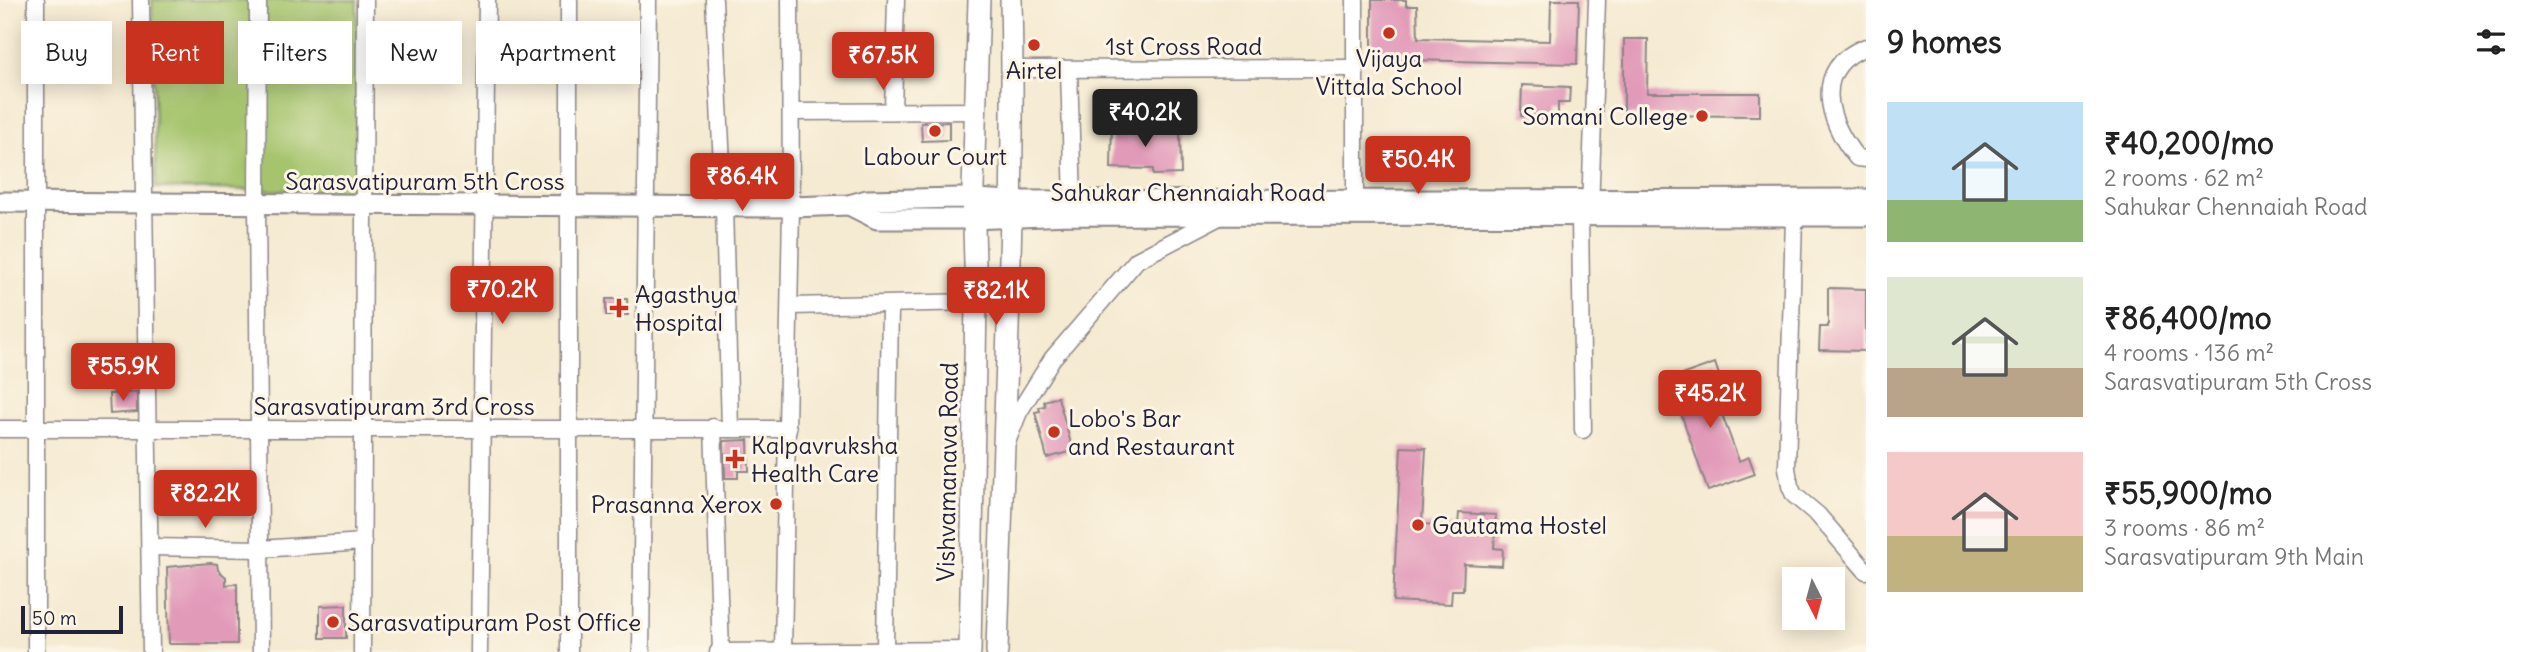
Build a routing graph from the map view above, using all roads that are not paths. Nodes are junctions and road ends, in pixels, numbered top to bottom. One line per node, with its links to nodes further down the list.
1 (36, 0): 27 (street)
2 (141, 0): 28 (street)
3 (258, 0): 29 (street)
4 (365, 0): 30 (street)
5 (488, 0): 31 (street)
6 (569, 0): 32 (street)
7 (648, 0): 33 (street)
8 (714, 0): 34 (street)
9 (790, 0): 21 (street)
10 (897, 0): 19 (street)
11 (979, 0): 20 (main road, Vishvamanava Road)
12 (1012, 0): 17 (main road)
13 (1355, 0): 16 (street)
14 (1597, 0): 38 (street)
15 (1866, 47): 22 (street)
16 (1354, 68): 18 (street, 1st Cross Road); 24 (street)
17 (1013, 69): 18 (street, 1st Cross Road); 37 (main road)
18 (1069, 70): 25 (street)
19 (893, 110): 20 (street); 21 (street)
20 (975, 111): 36 (main road, Vishvamanava Road)
21 (790, 112): 35 (street)
22 (1866, 159)
23 (1866, 199): 38 (street, Sahukar Chennaiah Road)
24 (1356, 200): 25 (street, Sahukar Chennaiah Road); 38 (street, Sahukar Chennaiah Road)
25 (1073, 201): 37 (street, Sahukar Chennaiah Road)
26 (0, 202): 27 (street, Sarasvatipuram 5th Cross)
27 (36, 203): 28 (street, Sarasvatipuram 5th Cross); 47 (street)
28 (145, 203): 29 (street, Sarasvatipuram 5th Cross); 48 (street)
29 (257, 204): 30 (street, Sarasvatipuram 5th Cross); 49 (street)
30 (364, 205): 31 (street, Sarasvatipuram 5th Cross); 50 (street)
31 (485, 206): 32 (street, Sarasvatipuram 5th Cross); 51 (street)
32 (569, 206): 33 (street, Sarasvatipuram 5th Cross); 52 (street)
33 (646, 207): 34 (street, Sarasvatipuram 5th Cross); 53 (street)
34 (724, 207): 35 (street, Sarasvatipuram 5th Cross); 54 (street)
35 (791, 207): 36 (street, Sarasvatipuram 5th Cross); 44 (street)
36 (973, 209): 37 (street, Sahukar Chennaiah Road); 42 (main road, Vishvamanava Road)
37 (1010, 209): 39 (street, Sahukar Chennaiah Road); 57 (main road)
38 (1587, 210): 39 (street, Sahukar Chennaiah Road); 41 (street, Sahukar Chennaiah Road); 56 (street)
39 (1221, 216): 57 (street)
40 (1866, 216): 41 (street, Sahukar Chennaiah Road)
41 (1794, 217): 61 (street)
42 (976, 302): 43 (street); 64 (main road, Vishvamanava Road)
43 (890, 305): 44 (street); 62 (street)
44 (790, 306): 55 (street)
45 (713, 427): 53 (street, Sarasvatipuram 3rd Cross); 54 (street, Sarasvatipuram 3rd Cross); 72 (street)
46 (0, 429): 47 (street, Sarasvatipuram 3rd Cross)
47 (35, 429): 48 (street, Sarasvatipuram 3rd Cross); 65 (street)
48 (149, 429): 49 (street, Sarasvatipuram 3rd Cross); 59 (street)
49 (259, 429): 50 (street, Sarasvatipuram 3rd Cross); 60 (street)
50 (363, 429): 51 (street, Sarasvatipuram 3rd Cross); 58 (street)
51 (482, 429): 52 (street, Sarasvatipuram 3rd Cross); 69 (street)
52 (569, 429): 53 (street, Sarasvatipuram 3rd Cross); 70 (street)
53 (644, 429): 71 (street)
54 (730, 429): 55 (street, Sarasvatipuram 3rd Cross)
55 (788, 429): 63 (street)
56 (1583, 430)
57 (1002, 455): 73 (main road)
58 (363, 542): 60 (street); 68 (street)
59 (150, 547): 60 (street); 66 (street)
60 (260, 550): 67 (street)
61 (1866, 570)
62 (885, 650): 63 (street); 64 (street)
63 (783, 651): 72 (street)
64 (970, 651)
65 (36, 652)
66 (151, 652)
67 (261, 652)
68 (362, 652)
69 (479, 652)
70 (569, 652)
71 (641, 652)
72 (720, 652)
73 (997, 652)

